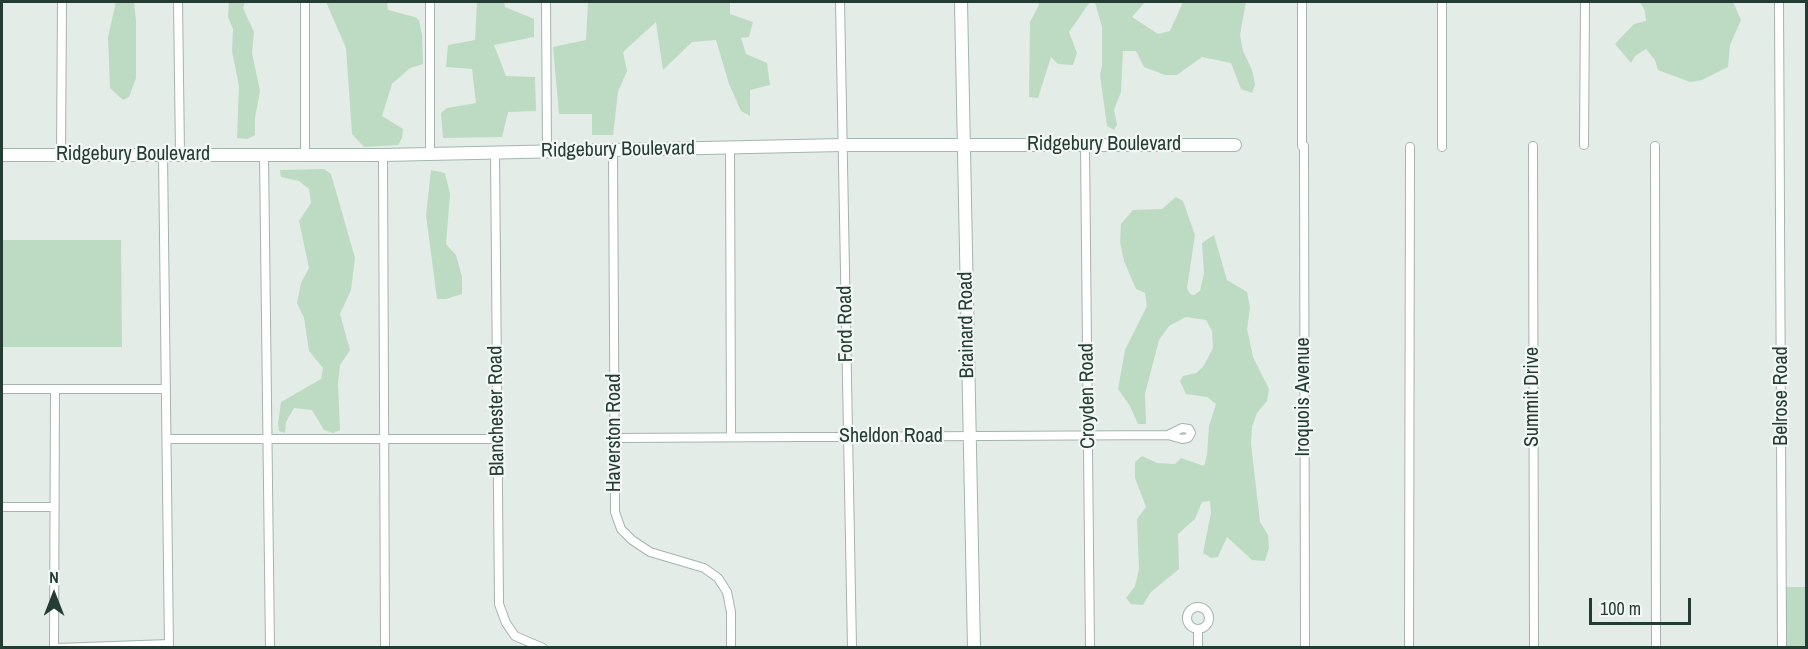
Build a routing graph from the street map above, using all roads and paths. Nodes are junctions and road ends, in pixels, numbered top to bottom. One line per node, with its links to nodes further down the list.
1 (62, 2): 28 (street)
2 (178, 2): 25 (street)
3 (305, 2): 31 (street)
4 (430, 2): 26 (street)
5 (546, 2): 23 (street)
6 (840, 2): 12 (street, Ford Road)
7 (961, 2): 15 (street, Brainard Road)
8 (1302, 2): 59 (street, Iroquois Avenue)
9 (1442, 2): 20 (street)
10 (1585, 2): 14 (street)
11 (1779, 2): 63 (street, Belrose Road)
12 (842, 145): 15 (street, Ridgebury Boulevard); 21 (street, Ridgebury Boulevard); 39 (street, Ford Road)
13 (1235, 145): 16 (street, Ridgebury Boulevard)
14 (1584, 145)
15 (963, 146): 16 (street, Ridgebury Boulevard); 40 (street, Brainard Road)
16 (1085, 146): 36 (street, Croyden Road)
17 (1533, 146): 61 (street, Summit Drive)
18 (1655, 146): 62 (street)
19 (1410, 147): 60 (street)
20 (1442, 147)
21 (730, 148): 24 (street, Ridgebury Boulevard); 38 (street)
22 (495, 152): 23 (street, Ridgebury Boulevard); 26 (street, Ridgebury Boulevard); 45 (street, Blanchester Road)
23 (547, 152): 24 (street, Ridgebury Boulevard)
24 (613, 152): 41 (street, Haverston Road)
25 (180, 154): 29 (street, Ridgebury Boulevard); 30 (street, Ridgebury Boulevard)
26 (430, 154): 32 (street, Ridgebury Boulevard)
27 (2, 155): 28 (street, Ridgebury Boulevard)
28 (61, 155): 29 (street, Ridgebury Boulevard)
29 (163, 155): 34 (street)
30 (264, 155): 31 (street, Ridgebury Boulevard); 43 (street)
31 (305, 155): 32 (street, Ridgebury Boulevard)
32 (383, 155): 44 (street)
33 (2, 389): 35 (street)
34 (166, 389): 35 (street); 42 (street)
35 (55, 390): 47 (street)
36 (1089, 435): 37 (street, Sheldon Road); 40 (street, Sheldon Road); 57 (street, Croyden Road)
37 (1168, 435)
38 (731, 437): 39 (street, Sheldon Road); 41 (street, Sheldon Road)
39 (848, 437): 40 (street, Sheldon Road); 55 (street, Ford Road)
40 (970, 437): 56 (street, Brainard Road)
41 (615, 438): 54 (street, Haverston Road)
42 (167, 439): 43 (street); 49 (street)
43 (267, 439): 44 (street); 51 (street)
44 (384, 439): 45 (street); 52 (street)
45 (497, 439): 53 (street, Blanchester Road)
46 (2, 507): 47 (street)
47 (53, 507): 50 (street)
48 (1198, 629): 58 (street)
49 (169, 646): 50 (street)
50 (56, 648)
51 (270, 648)
52 (384, 648)
53 (543, 648)
54 (731, 648)
55 (852, 648)
56 (974, 648)
57 (1090, 648)
58 (1198, 648)
59 (1305, 648)
60 (1409, 648)
61 (1534, 648)
62 (1656, 648)
63 (1782, 648)

